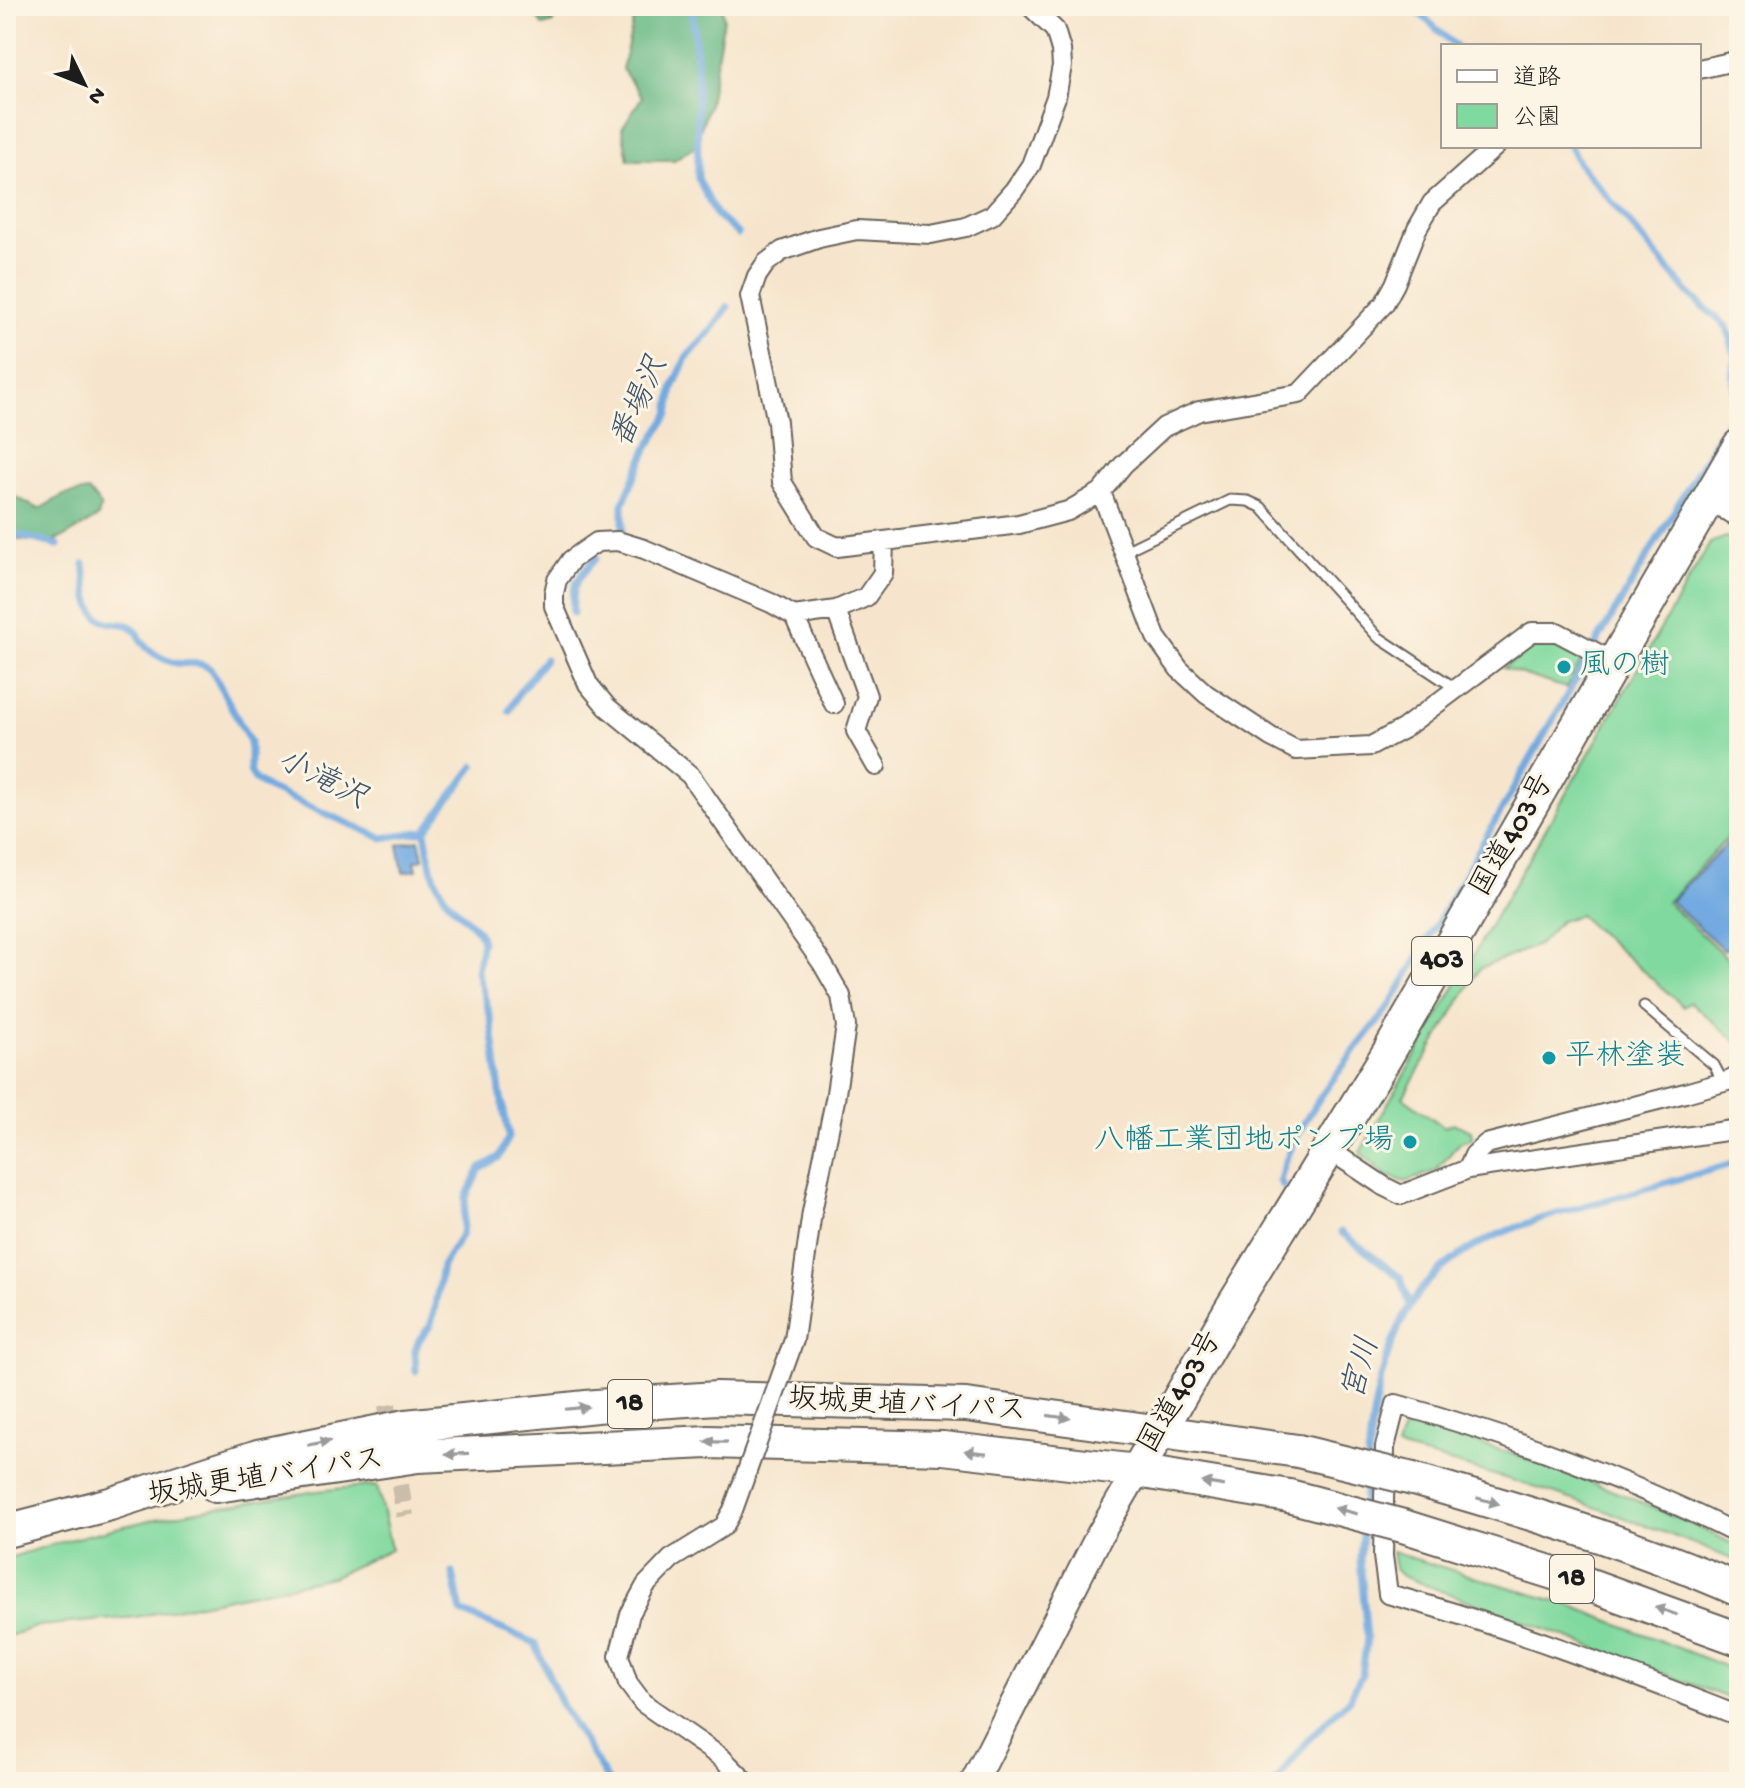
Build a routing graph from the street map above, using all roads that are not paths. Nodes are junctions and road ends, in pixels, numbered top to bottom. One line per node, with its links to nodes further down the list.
1 (1030, 6): 9 (street)
2 (1739, 60): 3 (street)
3 (1701, 69)
4 (1494, 148): 6 (street)
5 (1739, 446): 7 (highway, 国道403号 / 403)
6 (1101, 492): 9 (street); 10 (street)
7 (1710, 497): 8 (street); 13 (highway, 国道403号 / 403)
8 (1739, 515)
9 (884, 541): 11 (street)
10 (1123, 552): 14 (lane); 14 (street)
11 (836, 610): 12 (street); 16 (street)
12 (794, 616): 15 (street); 30 (street, bridge)
13 (1600, 655): 14 (street); 20 (highway, 国道403号 / 403)
14 (1455, 688)
15 (834, 704)
16 (876, 766)
17 (1644, 1006): 18 (lane)
18 (1731, 1078): 21 (street)
19 (1739, 1129): 21 (street)
20 (1328, 1149): 21 (street); 22 (highway, 国道403号 / 403)
21 (1468, 1169)
22 (1160, 1431): 23 (highway, 国道403号 / 403); 24 (highway, 坂城更埴バイパス / 18, one-way to 22); 27 (highway, 坂城更埴バイパス / 18, one-way to 27, bridge)
23 (1137, 1471): 24 (highway, 坂城更埴バイパス / 18, one-way to 24); 28 (highway, 坂城更埴バイパス / 18, one-way to 23, bridge); 31 (main road)
24 (110, 1504): 25 (highway, 坂城更埴バイパス / 18)
25 (6, 1531)
26 (1739, 1535): 29 (street)
27 (1739, 1590)
28 (1739, 1639)
29 (1739, 1716)
30 (746, 1782)
31 (974, 1782)

